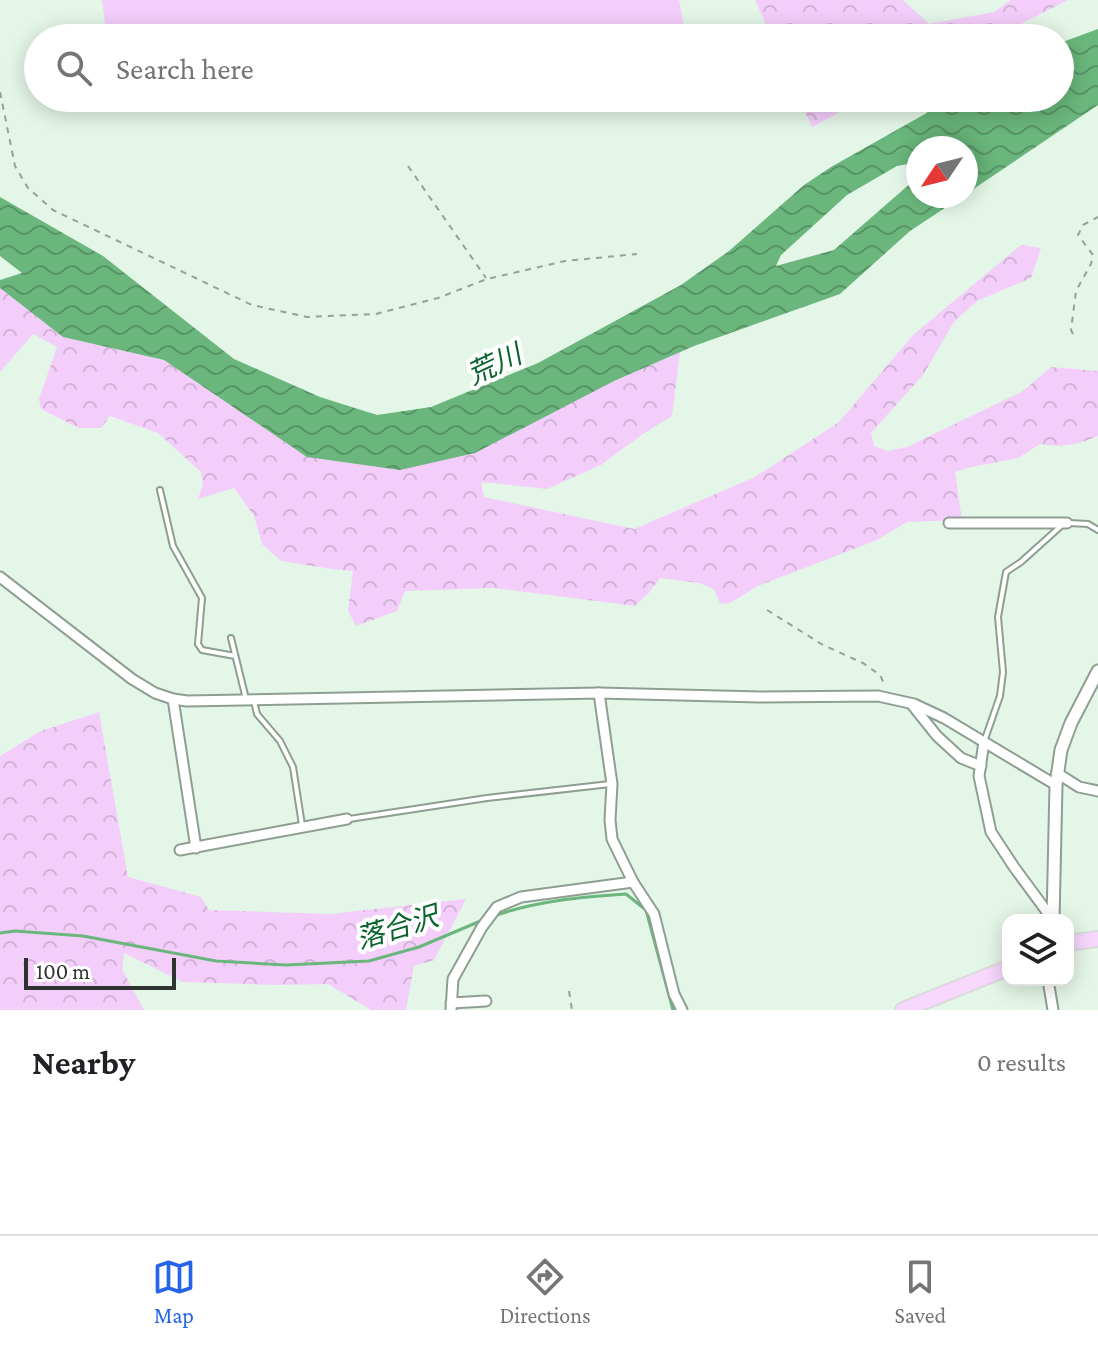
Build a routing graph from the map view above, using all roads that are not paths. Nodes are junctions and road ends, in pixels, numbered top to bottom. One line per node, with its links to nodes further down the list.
1 (160, 490): 7 (lane)
2 (949, 523): 3 (street)
3 (1067, 523): 4 (lane); 13 (lane)
4 (1098, 530)
5 (0, 577): 10 (street)
6 (231, 638): 7 (lane)
7 (235, 656): 11 (lane)
8 (1098, 671): 15 (street)
9 (599, 693): 11 (street); 12 (street); 16 (street)
10 (173, 699): 11 (street); 20 (street)
11 (250, 701): 19 (lane)
12 (911, 703): 13 (street); 14 (street)
13 (984, 742): 14 (street); 15 (street)
14 (981, 766): 23 (street)
15 (1056, 779): 17 (street); 24 (street)
16 (612, 784): 18 (lane); 22 (street)
17 (1098, 791)
18 (347, 819): 19 (street)
19 (303, 828): 20 (street)
20 (196, 848): 21 (street)
21 (180, 850)
22 (633, 882): 30 (street); 31 (street)
23 (1049, 914)
24 (1053, 914)
25 (1098, 939): 26 (main road)
26 (1074, 942)
27 (1002, 970): 32 (main road)
28 (1049, 986): 33 (street)
29 (486, 1001): 30 (street)
30 (451, 1007)
31 (682, 1010)
32 (903, 1010)
33 (1053, 1010)

